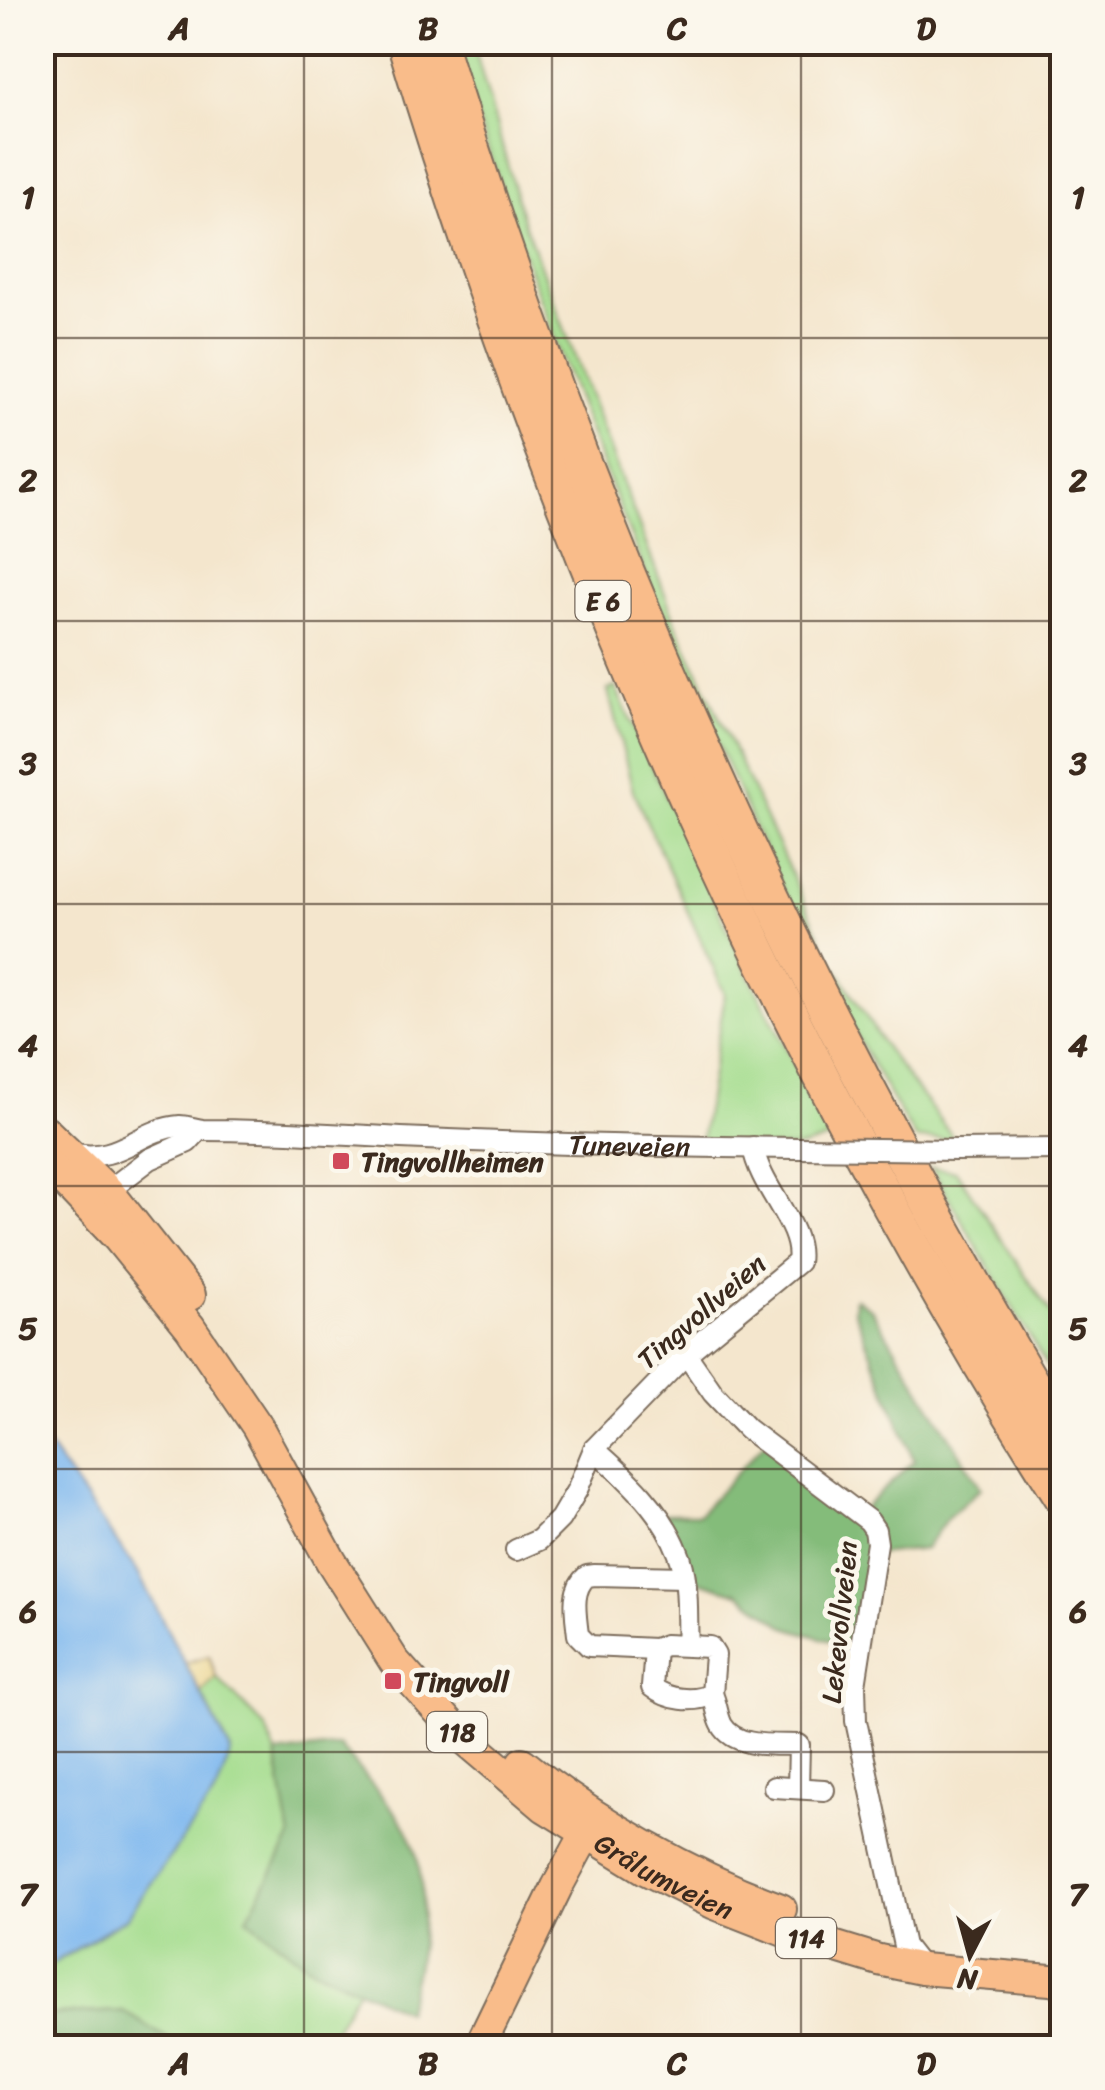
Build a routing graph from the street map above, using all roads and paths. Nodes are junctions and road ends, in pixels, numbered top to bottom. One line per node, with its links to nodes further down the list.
1 (405, 42): 14 (highway, E 6)
2 (438, 42): 12 (highway, E 6)
3 (42, 1128): 7 (main road, 118)
4 (199, 1130): 5 (street, Tuneveien); 7 (street, Tuneveien); 9 (street)
5 (753, 1148): 6 (street, Tuneveien, bridge); 10 (street, Tingvollveien)
6 (1062, 1149)
7 (57, 1156): 8 (main road, 118); 9 (main road, 118)
8 (72, 1187): 9 (street); 11 (main road, Grålumveien / 118)
9 (108, 1191): 11 (main road, Grålumveien / 118)
10 (686, 1354): 13 (street, Tingvollveien); 25 (street, Lekevollveien)
11 (257, 1426): 24 (main road, Grålumveien / 118)
12 (1062, 1435)
13 (594, 1448): 16 (street, Tingvollveien); 17 (street)
14 (1056, 1484): 15 (highway, E 6)
15 (1062, 1522)
16 (516, 1550)
17 (684, 1577): 18 (street); 19 (street)
18 (688, 1646): 19 (street); 20 (street)
19 (655, 1649): 20 (street)
20 (712, 1694): 22 (street)
21 (774, 1787): 22 (street)
22 (798, 1788): 23 (street)
23 (824, 1790)
24 (591, 1824): 25 (main road, Grålumveien / 114); 28 (main road)
25 (913, 1957): 26 (main road, Grålumveien / 114); 27 (main road, Grålumveien / 114)
26 (1062, 1964)
27 (1062, 1981)
28 (479, 2048)

